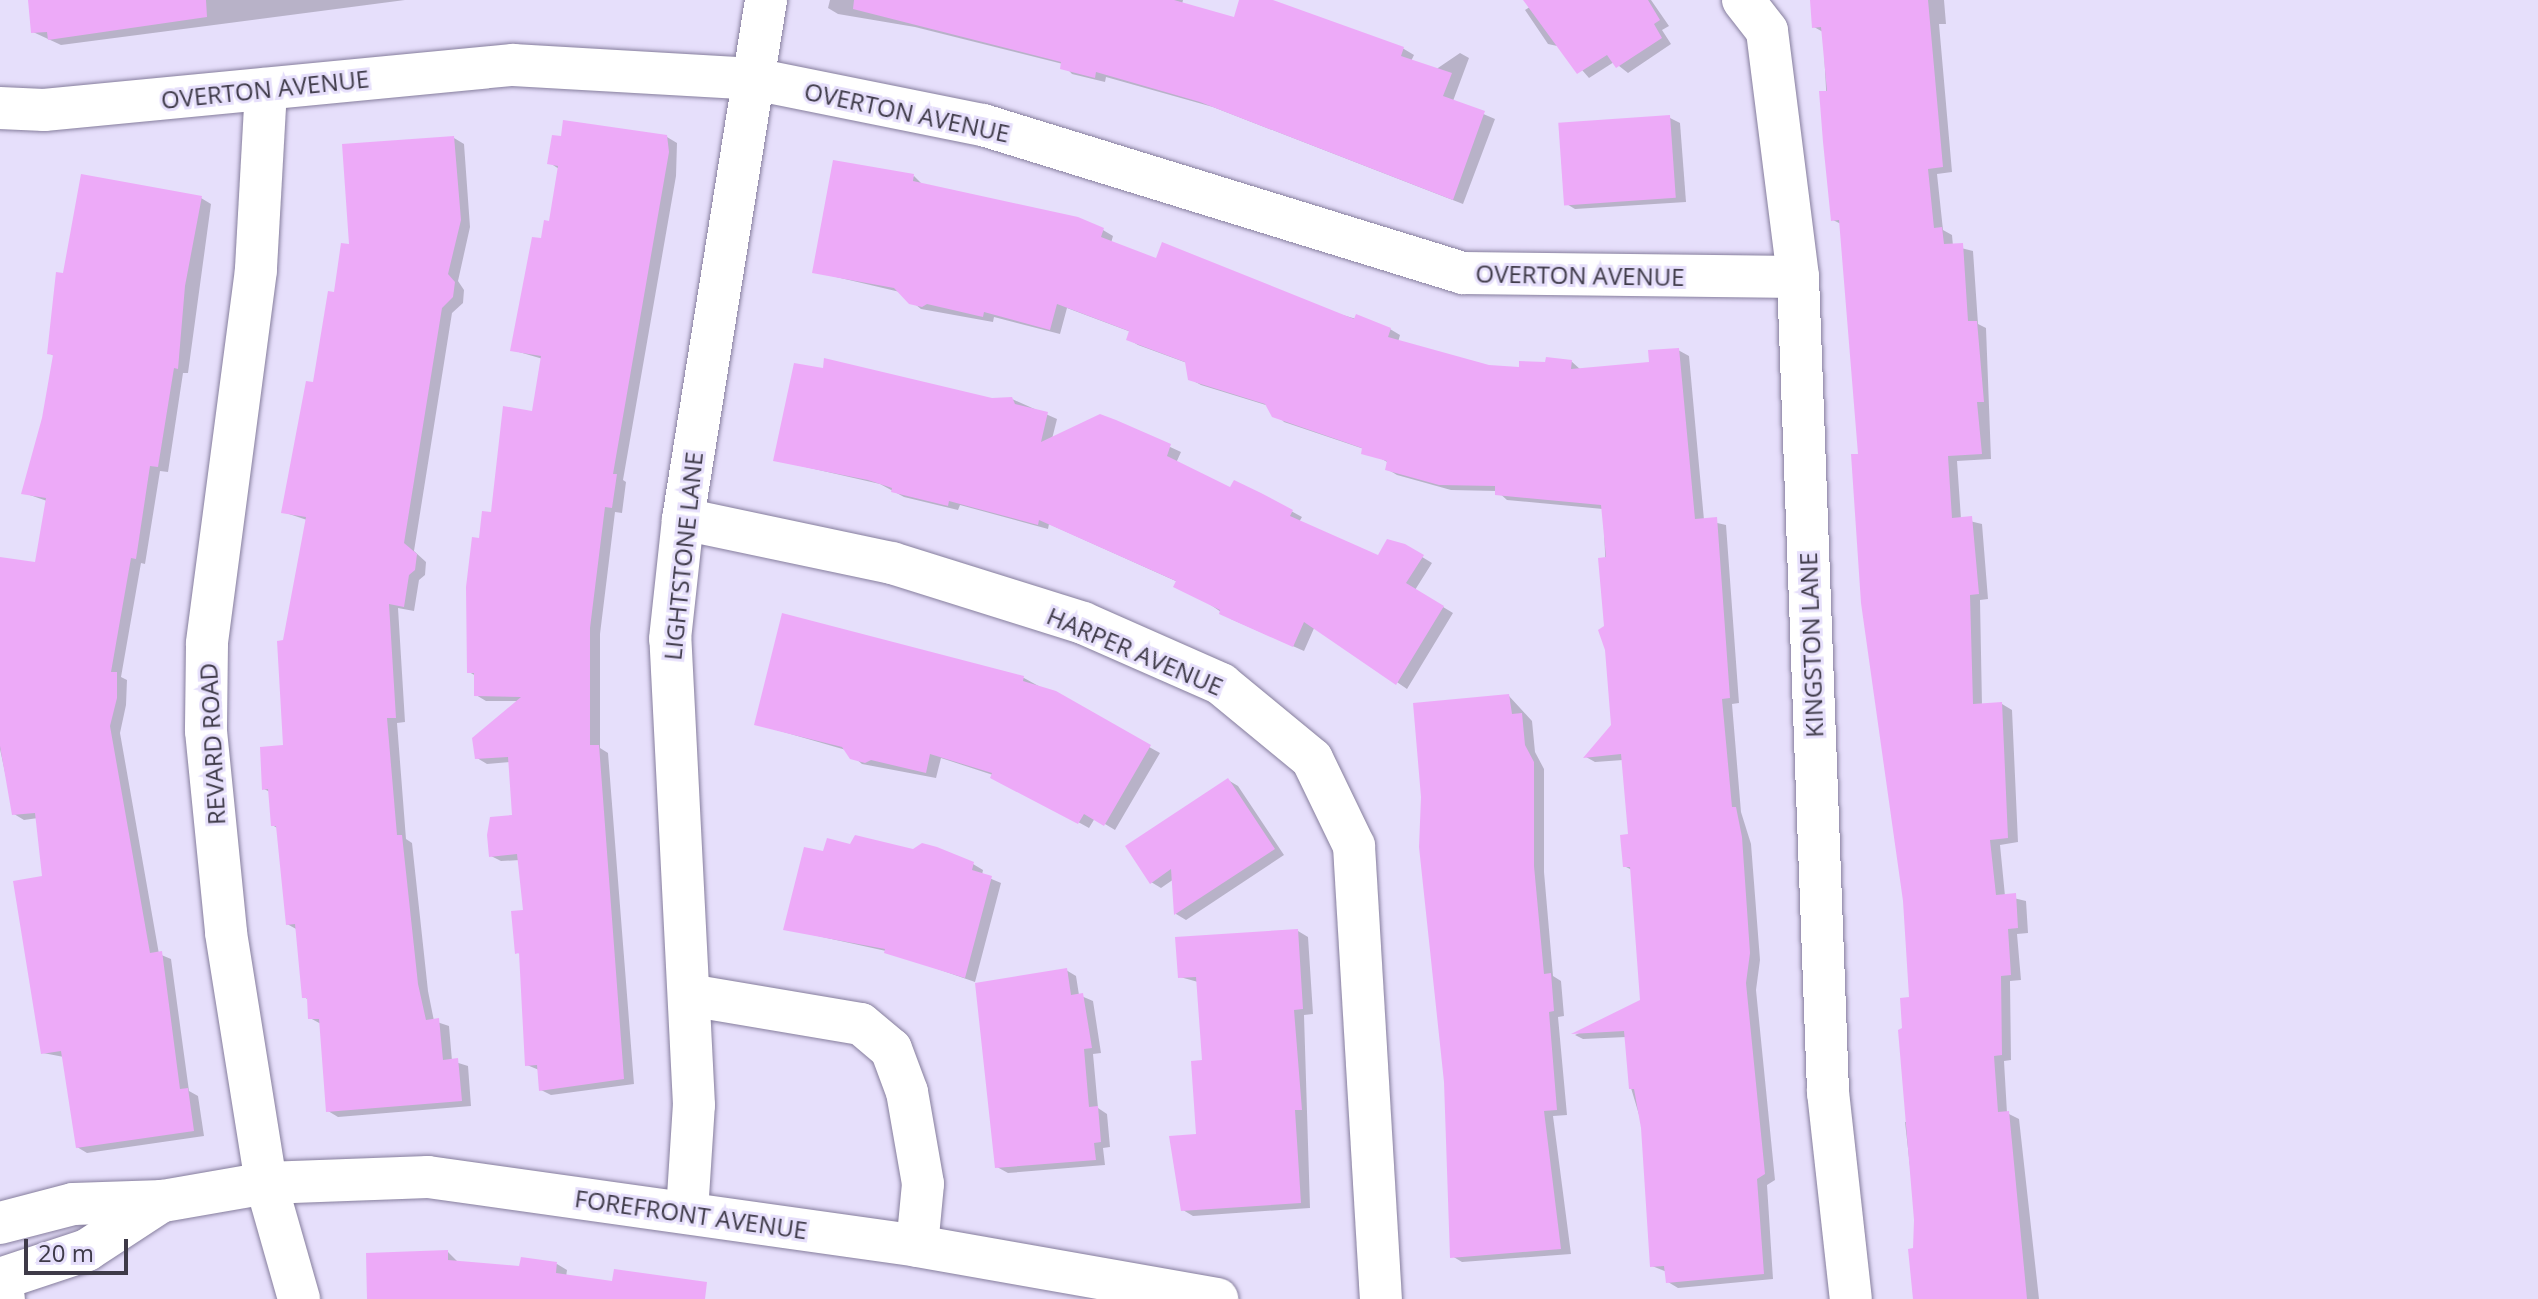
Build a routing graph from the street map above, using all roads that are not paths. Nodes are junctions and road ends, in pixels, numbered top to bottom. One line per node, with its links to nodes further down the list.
1 (766, 0): 3 (street, LIGHTSTONE LANE)
2 (1743, 0): 6 (street, KINGSTON LANE)
3 (754, 79): 4 (street, OVERTON AVENUE); 6 (street, OVERTON AVENUE); 7 (street, LIGHTSTONE LANE)
4 (266, 89): 5 (street, OVERTON AVENUE); 9 (street, REVARD ROAD)
5 (0, 108)
6 (1798, 277): 19 (street, KINGSTON LANE)
7 (683, 519): 8 (street, LIGHTSTONE LANE); 18 (street, HARPER AVENUE)
8 (689, 995): 11 (street, LIGHTSTONE LANE); 13 (street)
9 (266, 1183): 10 (street, FOREFRONT AVENUE); 11 (street, FOREFRONT AVENUE); 16 (street, REVARD ROAD)
10 (163, 1201): 12 (street, FOREFRONT AVENUE); 14 (street, FOREFRONT AVENUE)
11 (687, 1212): 13 (street, FOREFRONT AVENUE)
12 (0, 1223)
13 (917, 1246): 17 (street, FOREFRONT AVENUE)
14 (0, 1282): 15 (street)
15 (3, 1299)
16 (299, 1299)
17 (1217, 1299)
18 (1381, 1299)
19 (1851, 1299)

